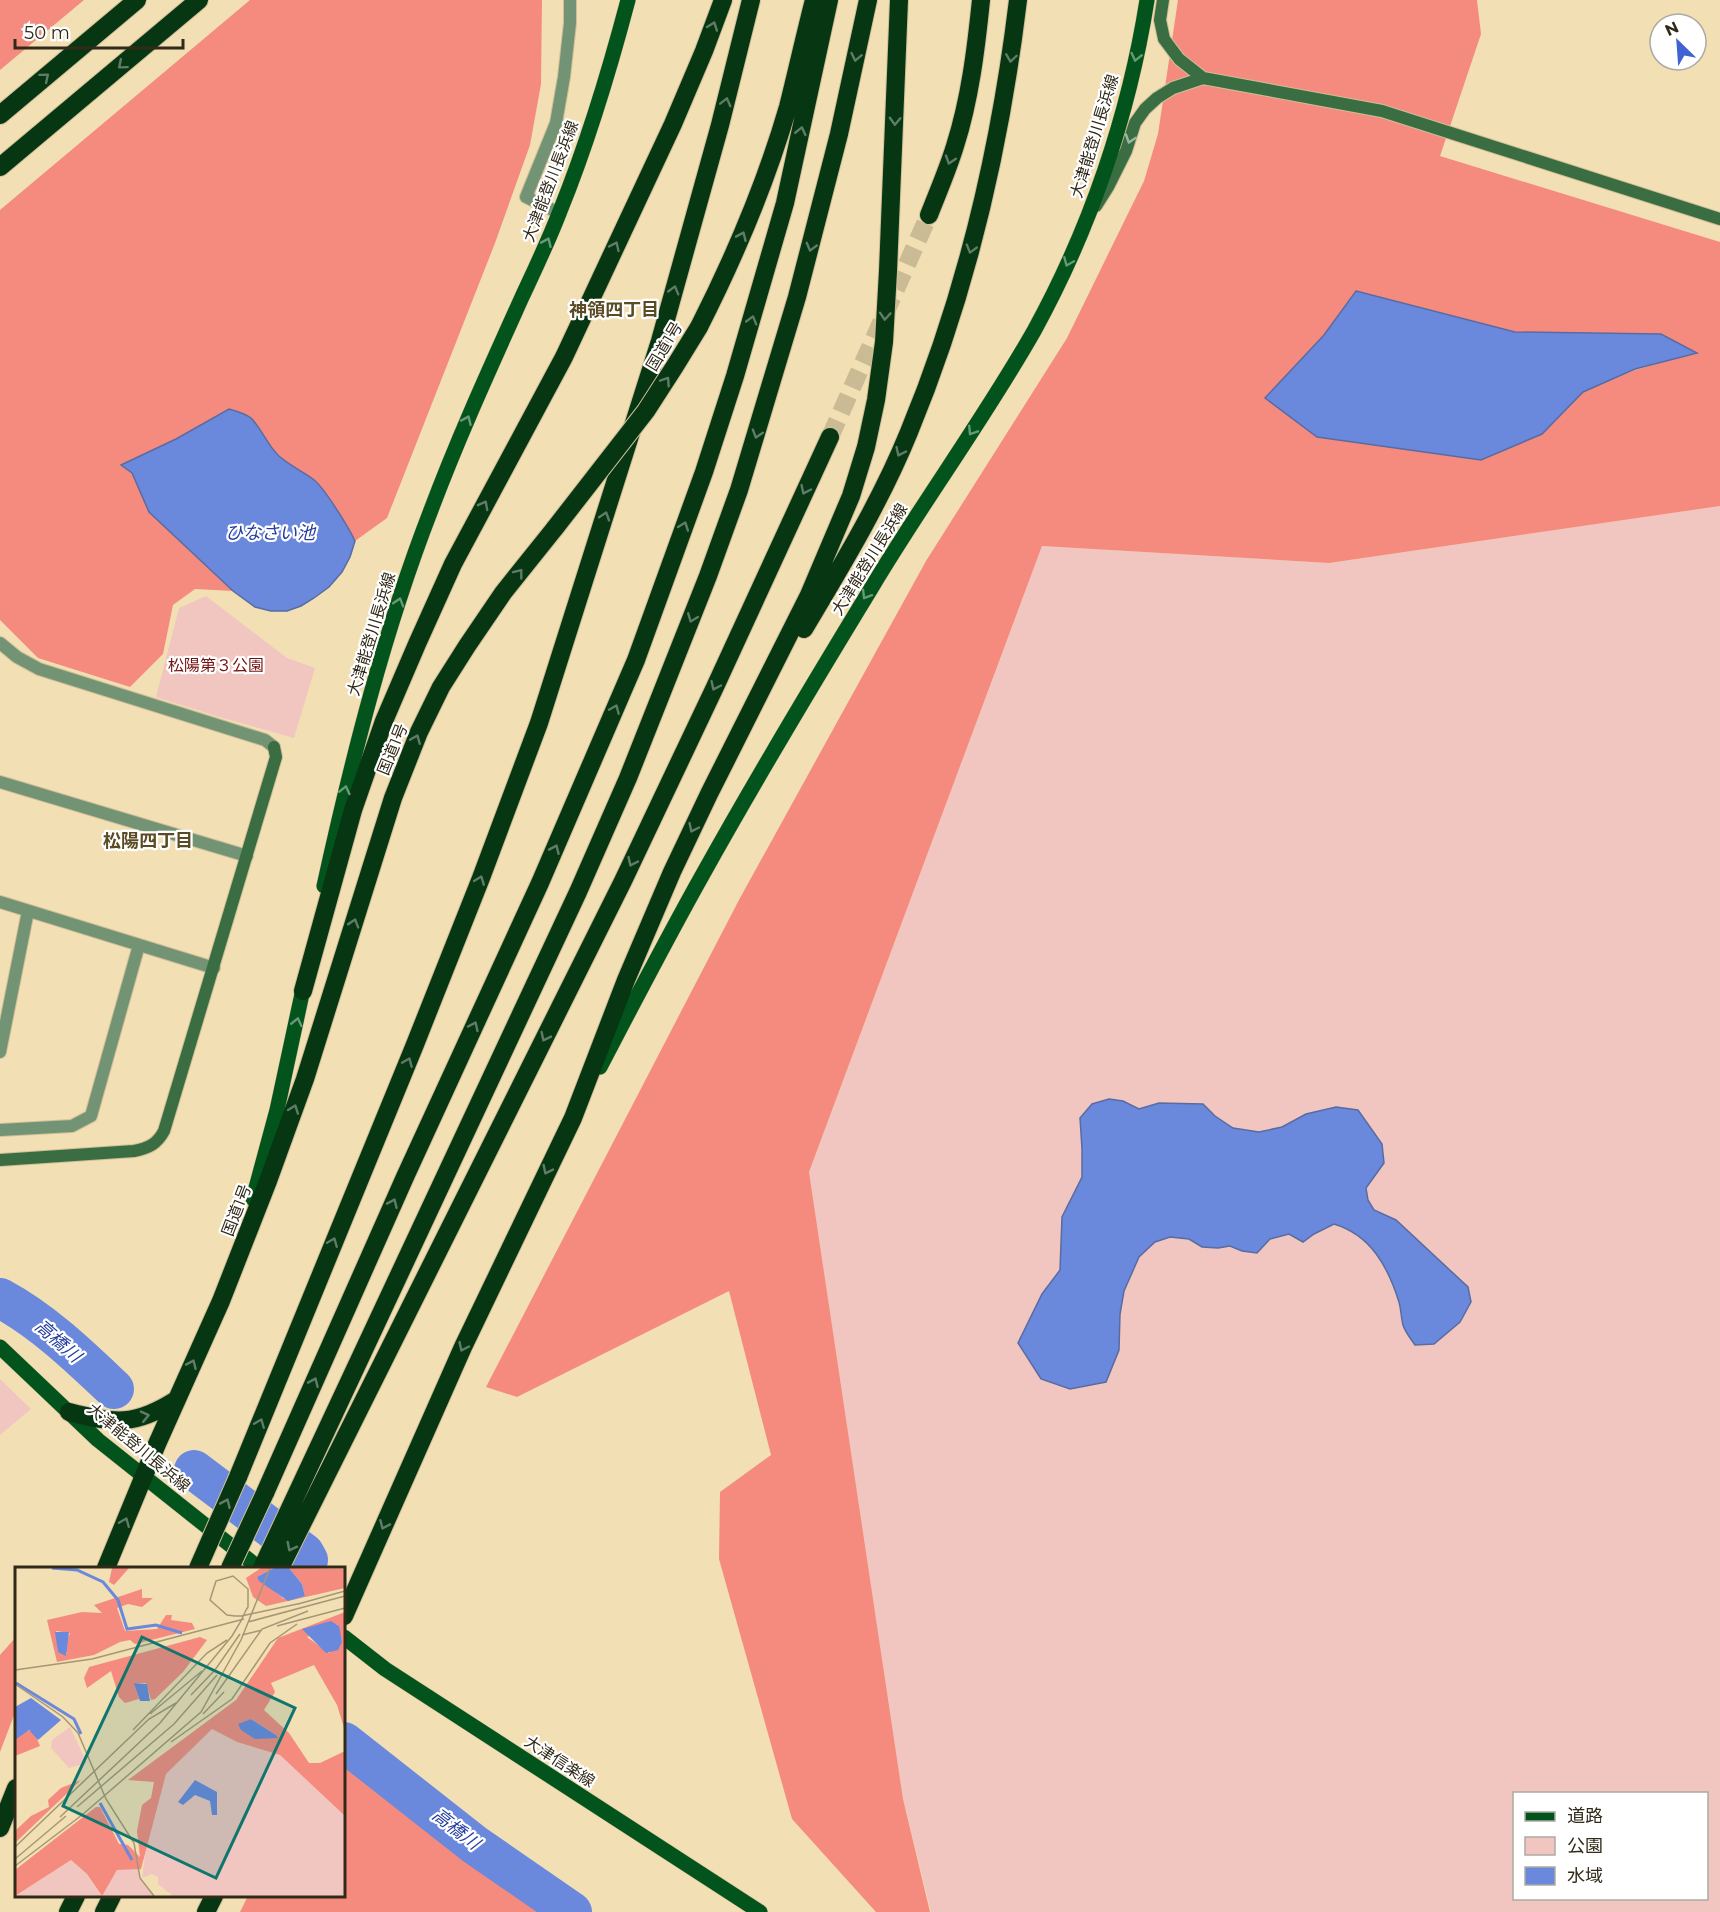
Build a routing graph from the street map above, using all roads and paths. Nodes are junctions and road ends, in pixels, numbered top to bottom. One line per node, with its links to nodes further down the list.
1 (137, 0): 16 (highway, one-way to 1)
2 (199, 0): 17 (highway, one-way to 17)
3 (570, 0): 18 (street)
4 (628, 0): 18 (main road, 大津能登川長浜線)
5 (723, 0): 31 (highway, one-way to 5)
6 (751, 0): 43 (highway, one-way to 6, bridge)
7 (814, 0): 36 (highway, 国道1号, one-way to 7, bridge)
8 (829, 0): 44 (highway, one-way to 8, bridge)
9 (868, 0): 41 (highway, one-way to 41)
10 (899, 0): 25 (highway, one-way to 25)
11 (981, 0): 19 (highway, one-way to 19)
12 (1018, 0): 25 (highway, one-way to 25)
13 (1147, 0): 21 (main road, 大津能登川長浜線, one-way to 21)
14 (1163, 0): 15 (street)
15 (1203, 78): 20 (street); 21 (street, one-way to 21)
16 (0, 115)
17 (0, 167)
18 (560, 213): 31 (main road, 大津能登川長浜線, one-way to 18)
19 (929, 215)
20 (1720, 219)
21 (1084, 223): 33 (main road, 大津能登川長浜線, one-way to 33)
22 (830, 437): 41 (highway, one-way to 41)
23 (0, 643): 26 (street)
24 (0, 782): 26 (street)
25 (709, 794): 33 (highway, one-way to 33)
26 (247, 856): 30 (street)
27 (0, 902): 28 (street)
28 (28, 911): 29 (street); 32 (street)
29 (139, 945): 30 (street); 34 (street)
30 (214, 968): 35 (street)
31 (303, 991): 36 (main road, 大津能登川長浜線, one-way to 31)
32 (0, 1052)
33 (573, 1118): 48 (highway, one-way to 48)
34 (0, 1130)
35 (0, 1160)
36 (221, 1301): 38 (highway, 国道1号, one-way to 36)
37 (0, 1347): 39 (main road, 大津能登川長浜線)
38 (176, 1400): 39 (highway, one-way to 38); 40 (highway, 国道1号)
39 (69, 1412): 40 (main road, 大津能登川長浜線)
40 (144, 1476): 42 (highway, 国道1号, one-way to 40); 45 (main road, 大津能登川長浜線)
41 (294, 1521): 46 (highway); 47 (highway, one-way to 47)
42 (107, 1567)
43 (199, 1567)
44 (232, 1567)
45 (258, 1567)
46 (262, 1567)
47 (281, 1567)
48 (345, 1614)
49 (345, 1638): 60 (main road, 大津信楽線)
50 (15, 1790): 51 (highway)
51 (0, 1828)
52 (66, 1897): 56 (highway)
53 (76, 1897): 57 (highway)
54 (112, 1897): 58 (highway)
55 (214, 1897): 59 (highway)
56 (59, 1912)
57 (68, 1912)
58 (104, 1912)
59 (206, 1912)
60 (760, 1912)

